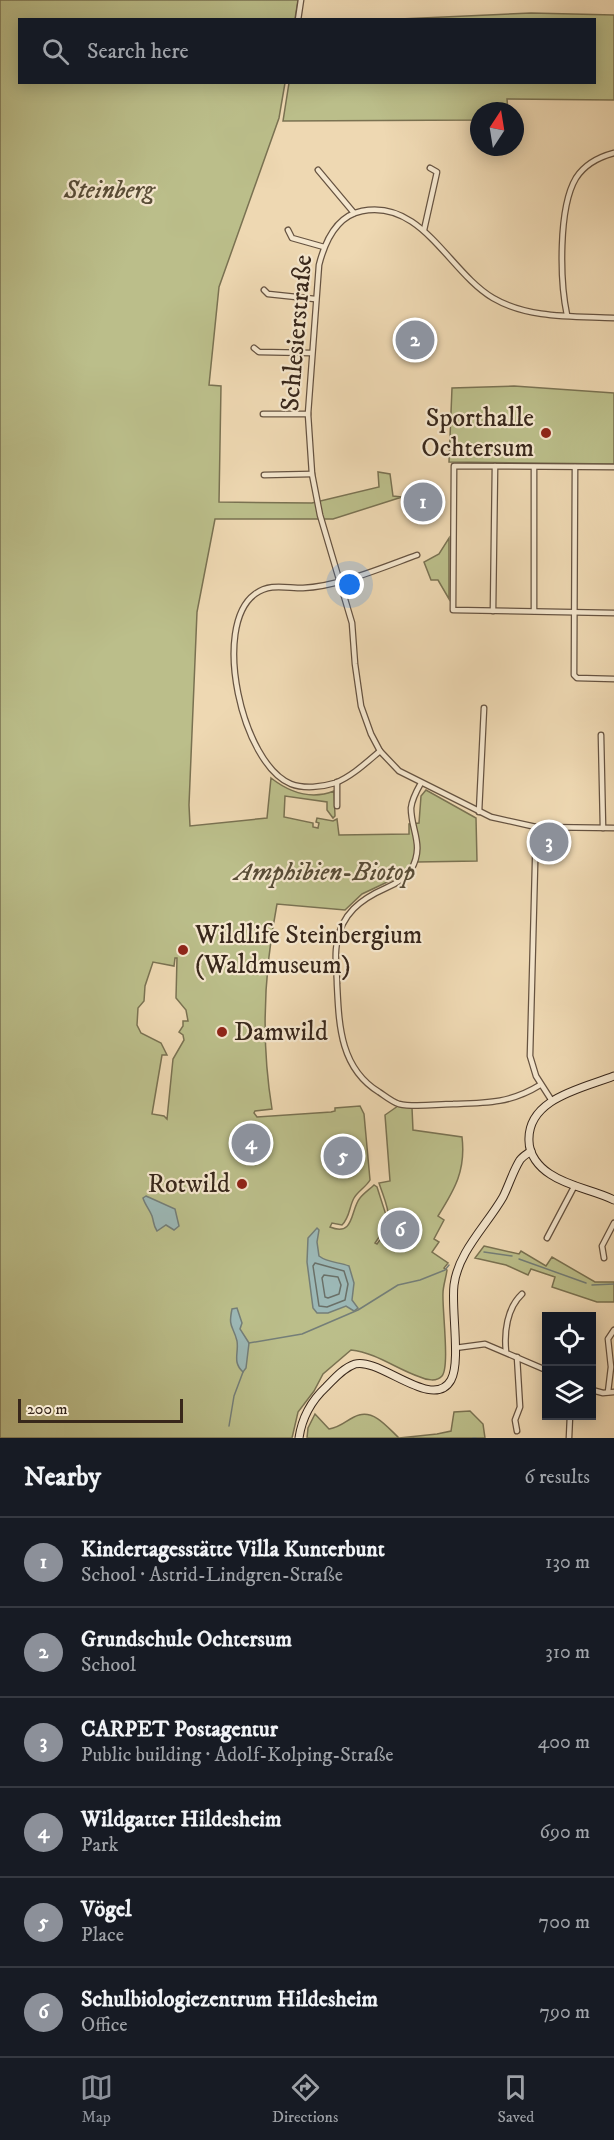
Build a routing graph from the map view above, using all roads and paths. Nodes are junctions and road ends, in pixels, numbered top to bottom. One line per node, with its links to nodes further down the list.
1 (302, 0): 2 (street)
2 (298, 18)
3 (614, 153): 12 (street)
4 (430, 168): 8 (street)
5 (318, 170): 6 (street)
6 (354, 213): 8 (street); 9 (street, Schlesierstraße)
7 (288, 230): 9 (street)
8 (424, 231): 12 (street)
9 (324, 248): 11 (street, Schlesierstraße)
10 (264, 290): 11 (street)
11 (315, 299): 15 (street, Schlesierstraße)
12 (567, 315): 13 (street)
13 (614, 318)
14 (254, 348): 15 (street)
15 (312, 353): 17 (street, Schlesierstraße)
16 (263, 414): 17 (street)
17 (308, 414): 22 (street, Schlesierstraße)
18 (495, 466): 19 (street); 26 (street); 26 (street)
19 (534, 467): 20 (street); 27 (street)
20 (575, 467): 21 (street); 28 (street)
21 (614, 467)
22 (312, 474): 23 (street); 25 (street, Schlesierstraße)
23 (264, 475)
24 (417, 555): 25 (street)
25 (340, 581): 33 (street, Schlesierstraße); 34 (street)
26 (493, 611): 27 (street)
27 (534, 611): 28 (street)
28 (575, 612): 29 (street); 30 (street)
29 (614, 613)
30 (614, 679)
31 (484, 708): 37 (street)
32 (601, 735): 39 (street)
33 (380, 752): 34 (street); 35 (street)
34 (337, 782): 36 (street)
35 (421, 783): 37 (street); 42 (street)
36 (337, 806)
37 (479, 812): 38 (street)
38 (536, 827): 39 (street); 42 (street)
39 (603, 828): 40 (street)
40 (614, 828)
41 (614, 1076): 43 (street)
42 (540, 1085): 43 (street)
43 (552, 1101): 44 (street)
44 (531, 1151): 45 (street); 52 (street)
45 (575, 1185): 46 (street); 48 (street)
46 (614, 1200)
47 (614, 1223): 49 (street)
48 (547, 1238)
49 (604, 1258)
50 (522, 1294): 53 (street)
51 (614, 1330): 57 (street)
52 (454, 1348): 53 (street); 60 (street)
53 (506, 1353): 54 (street)
54 (517, 1358): 55 (street); 59 (street)
55 (542, 1368)
56 (596, 1390): 57 (street)
57 (611, 1392)
58 (570, 1420): 61 (street)
59 (517, 1431)
60 (299, 1438)
61 (569, 1438)

